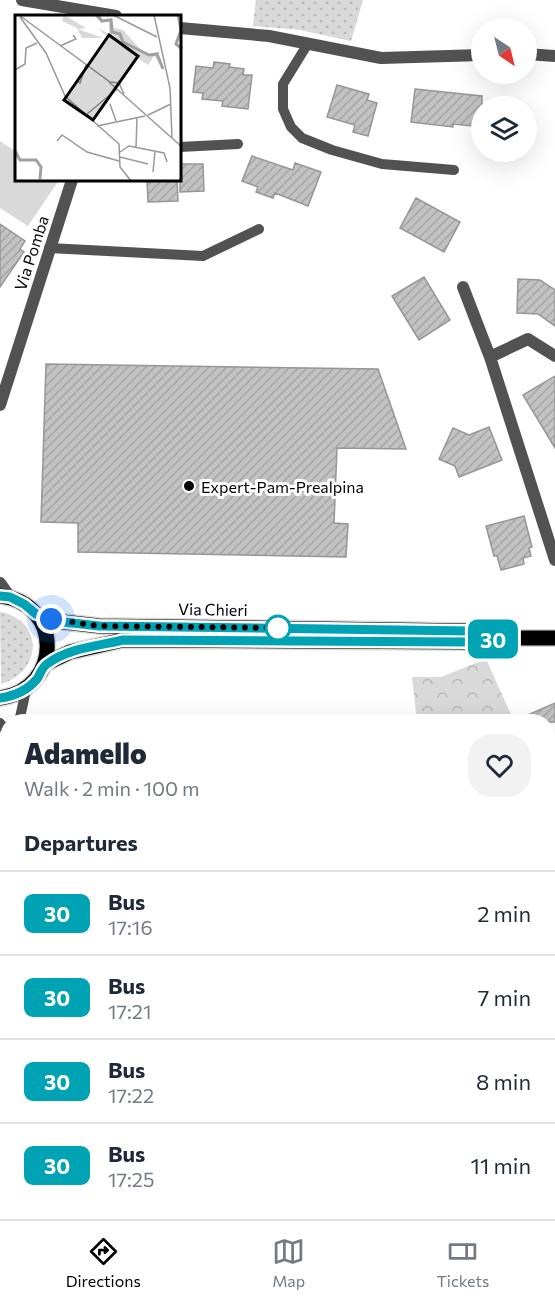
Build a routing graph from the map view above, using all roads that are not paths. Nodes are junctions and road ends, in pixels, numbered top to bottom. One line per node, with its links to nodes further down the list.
1 (22, 0): 2 (street)
2 (110, 15)
3 (182, 28): 4 (street)
4 (307, 45): 5 (street); 10 (lane)
5 (471, 55)
6 (537, 55): 7 (street)
7 (555, 56)
8 (238, 144): 9 (lane)
9 (182, 147)
10 (454, 170)
11 (71, 182): 13 (street, Via Pomba)
12 (259, 229): 13 (lane)
13 (49, 248): 17 (street, Via Pomba)
14 (464, 287): 16 (street)
15 (555, 356): 16 (street)
16 (490, 357): 18 (street)
17 (0, 405)
18 (555, 560)
19 (0, 583): 20 (street)
20 (5, 597): 21 (main road, Via Chieri)
21 (36, 614): 22 (main road, Via Chieri); 24 (main road)
22 (498, 638): 23 (main road, Via Chieri); 24 (main road, Via Chieri)
23 (555, 638)
24 (45, 664): 25 (main road, Via Chieri)
25 (26, 690): 26 (main road); 27 (lane)
26 (0, 698)
27 (20, 714)

